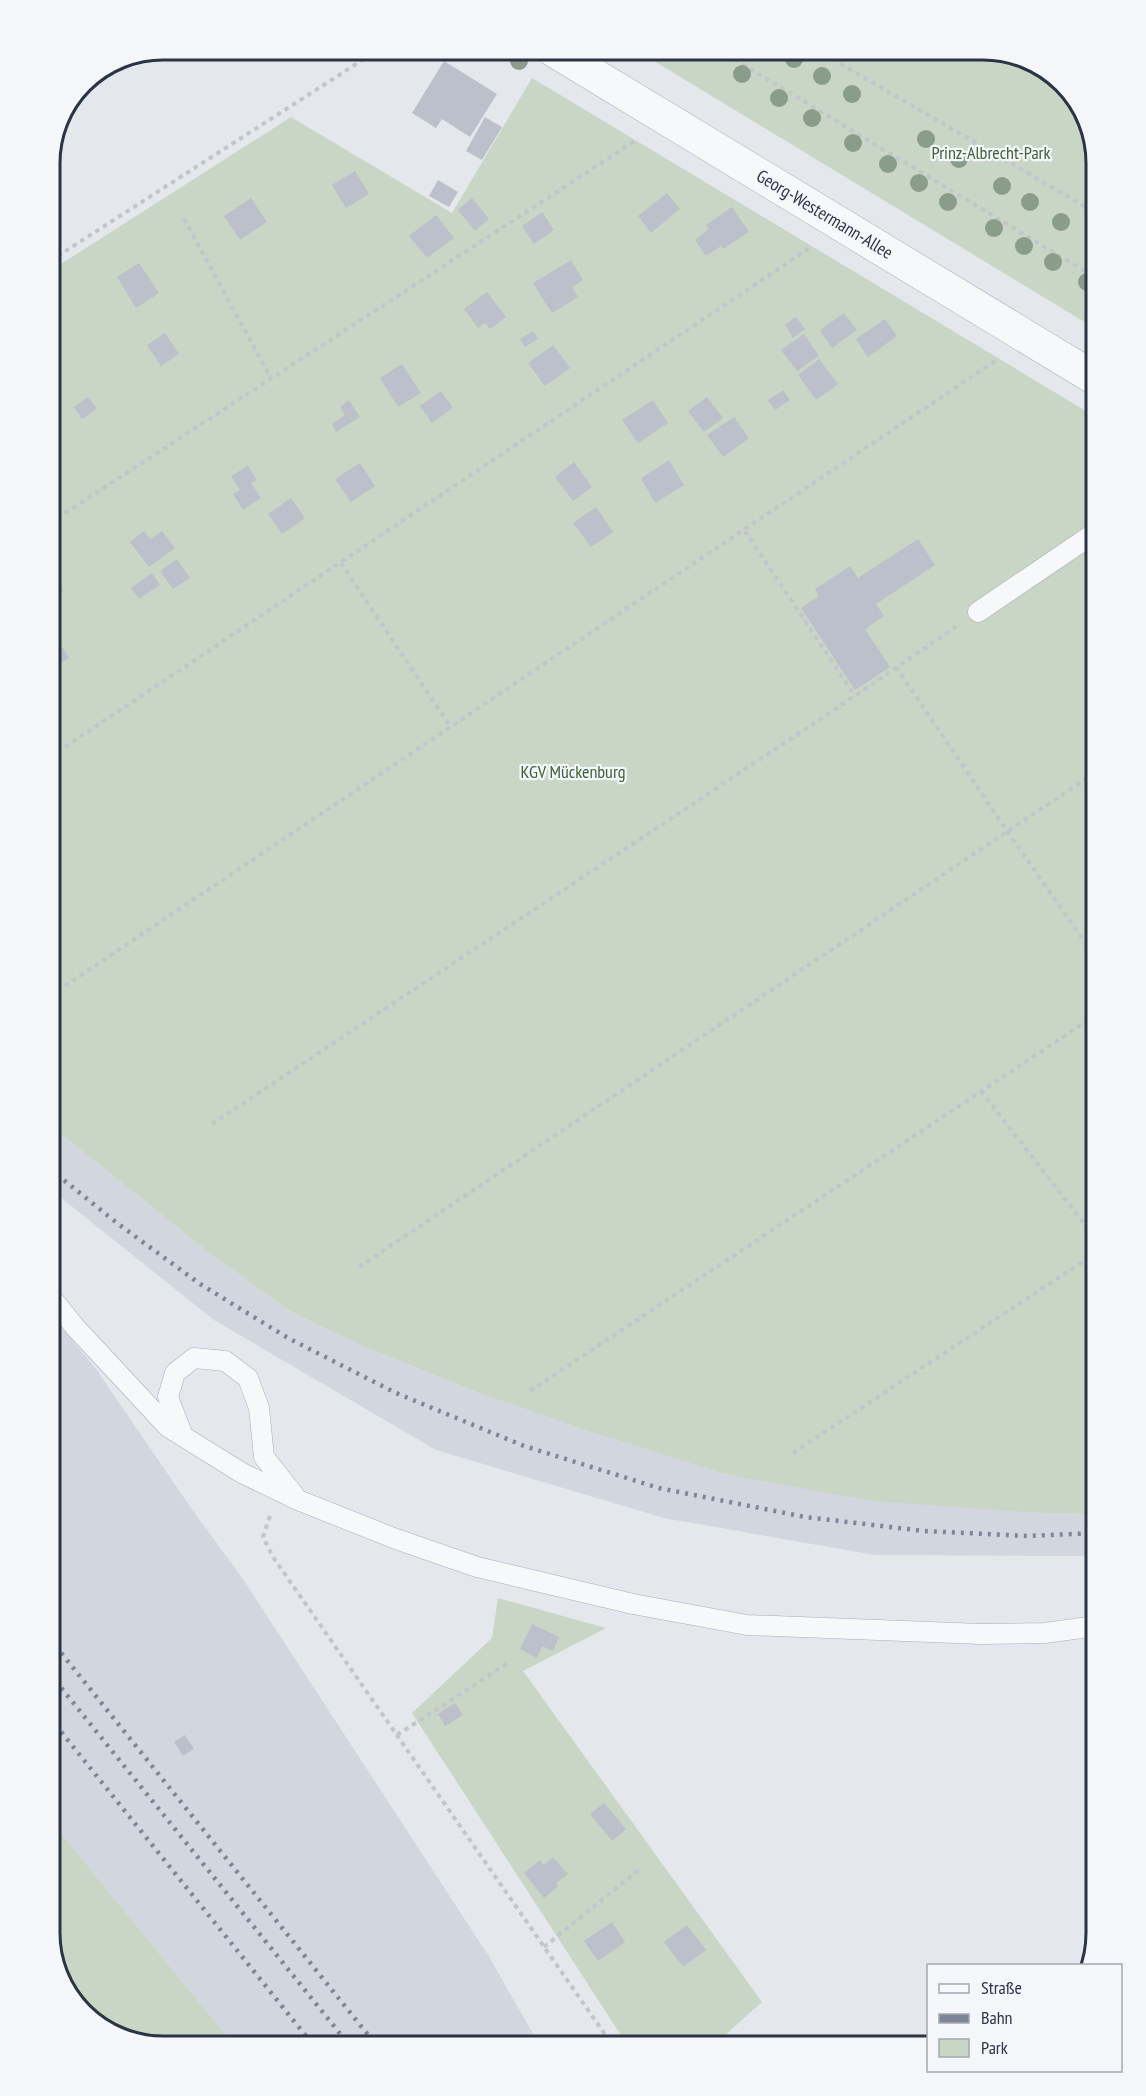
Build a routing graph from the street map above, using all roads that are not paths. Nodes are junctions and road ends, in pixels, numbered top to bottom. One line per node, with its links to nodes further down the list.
1 (570, 60): 2 (street, Georg-Westermann-Allee)
2 (1086, 372)
3 (1086, 539): 4 (lane)
4 (978, 612)
5 (60, 1308): 6 (lane)
6 (183, 1436): 7 (lane); 7 (lane)
7 (298, 1500): 8 (lane)
8 (1086, 1627)

